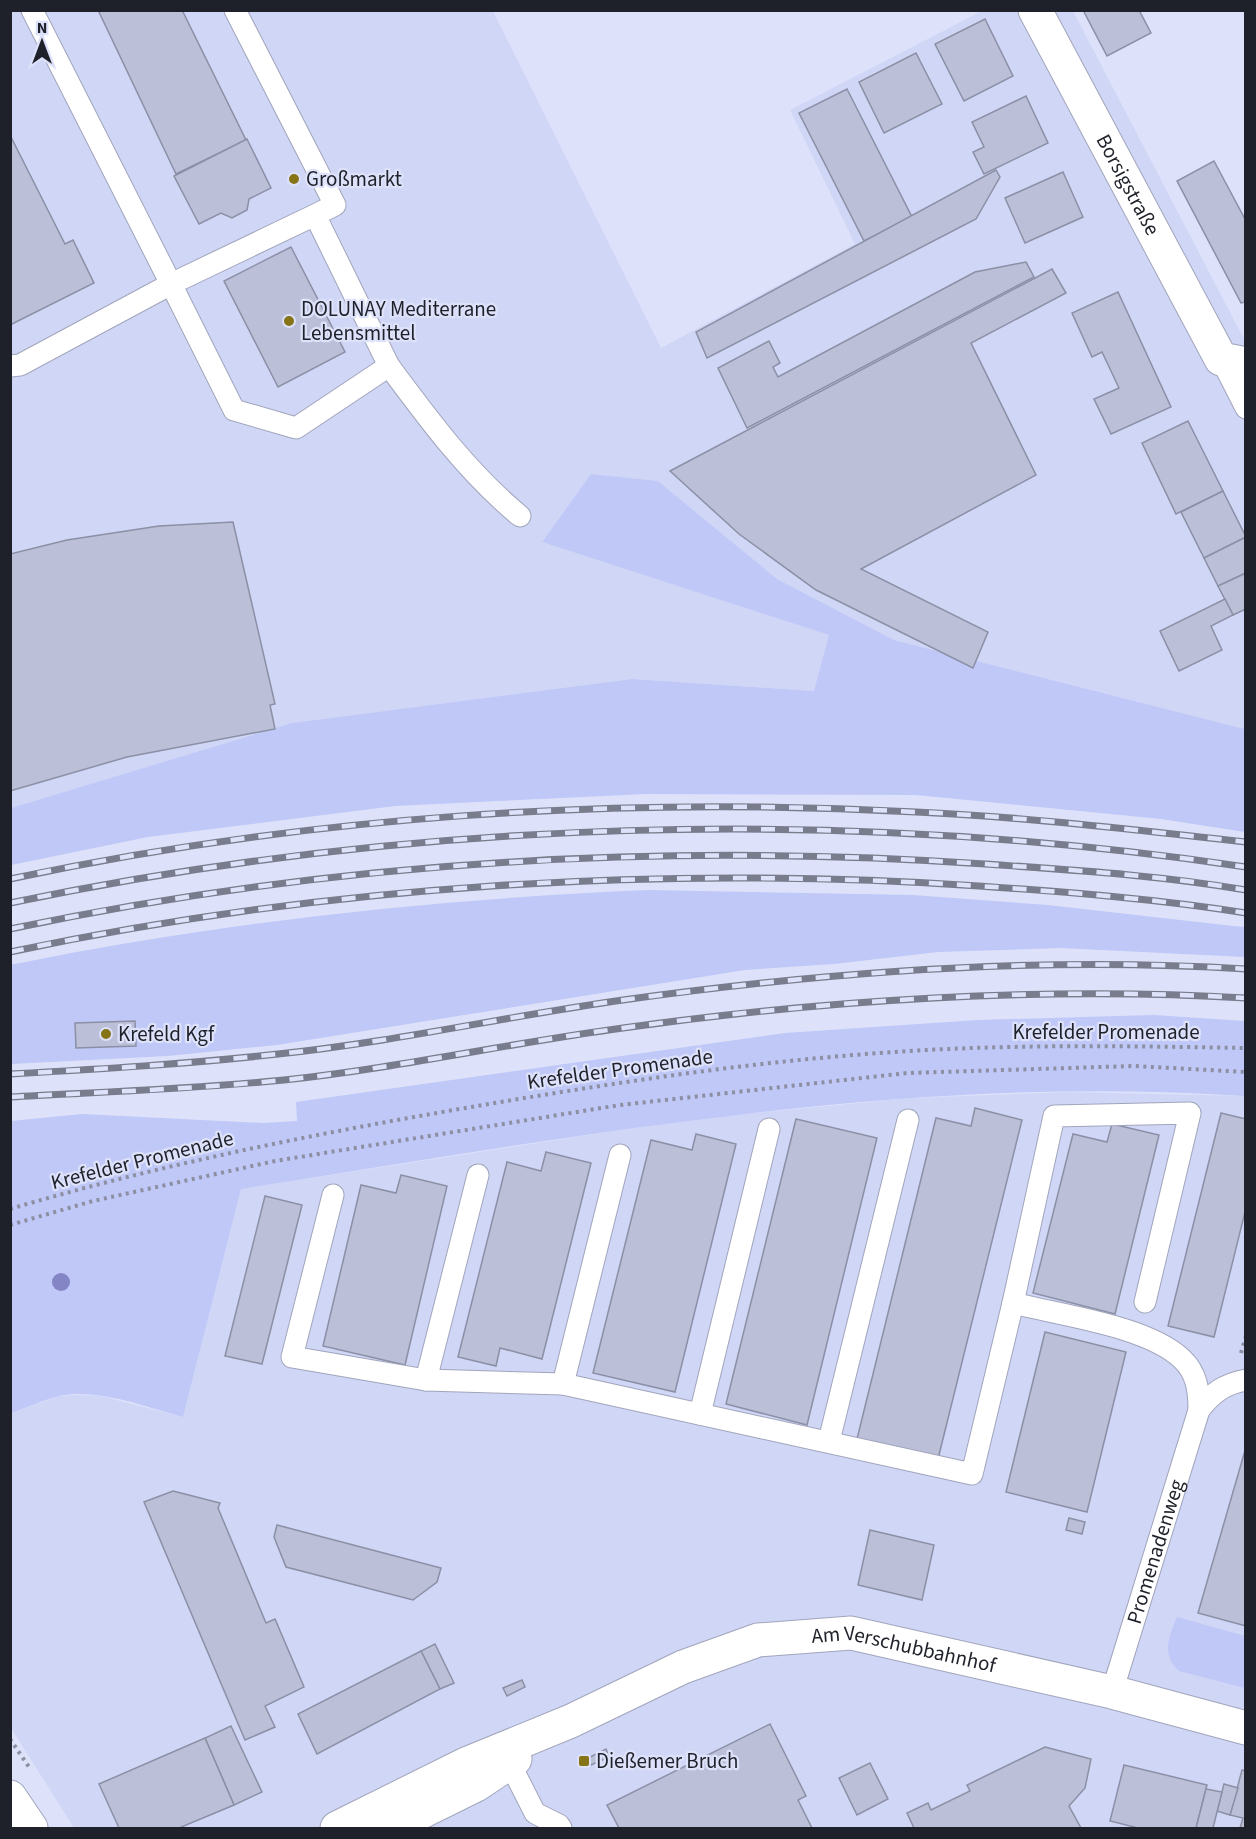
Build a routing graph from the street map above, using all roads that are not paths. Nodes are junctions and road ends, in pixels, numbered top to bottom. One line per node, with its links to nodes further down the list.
1 (32, 10): 5 (lane)
2 (235, 10): 4 (lane)
3 (1035, 10): 6 (street, Borsigstraße)
4 (315, 215): 5 (lane); 8 (lane)
5 (171, 284): 7 (lane); 8 (lane)
6 (1233, 361): 9 (lane)
7 (10, 366)
8 (389, 366): 10 (lane)
9 (1245, 408)
10 (520, 516)
11 (908, 1120): 23 (lane)
12 (769, 1128): 22 (lane)
13 (620, 1155): 20 (lane)
14 (478, 1175): 18 (lane)
15 (333, 1195): 18 (lane)
16 (1145, 1302): 17 (lane)
17 (1013, 1303): 21 (lane, Promenadenweg); 23 (lane)
18 (426, 1380): 20 (lane)
19 (1245, 1380): 21 (lane, Promenadenweg)
20 (563, 1384): 22 (lane)
21 (1199, 1410): 24 (lane, Promenadenweg)
22 (700, 1414): 23 (lane)
23 (829, 1441)
24 (1112, 1692): 25 (street, Am Verschubbahnhof); 26 (street, Am Verschubbahnhof)
25 (1245, 1728)
26 (506, 1756): 29 (street, Am Verschubbahnhof); 30 (street, Am Verschubbahnhof); 31 (lane)
27 (10, 1797): 28 (street)
28 (31, 1828)
29 (337, 1828)
30 (389, 1828)
31 (561, 1828)

